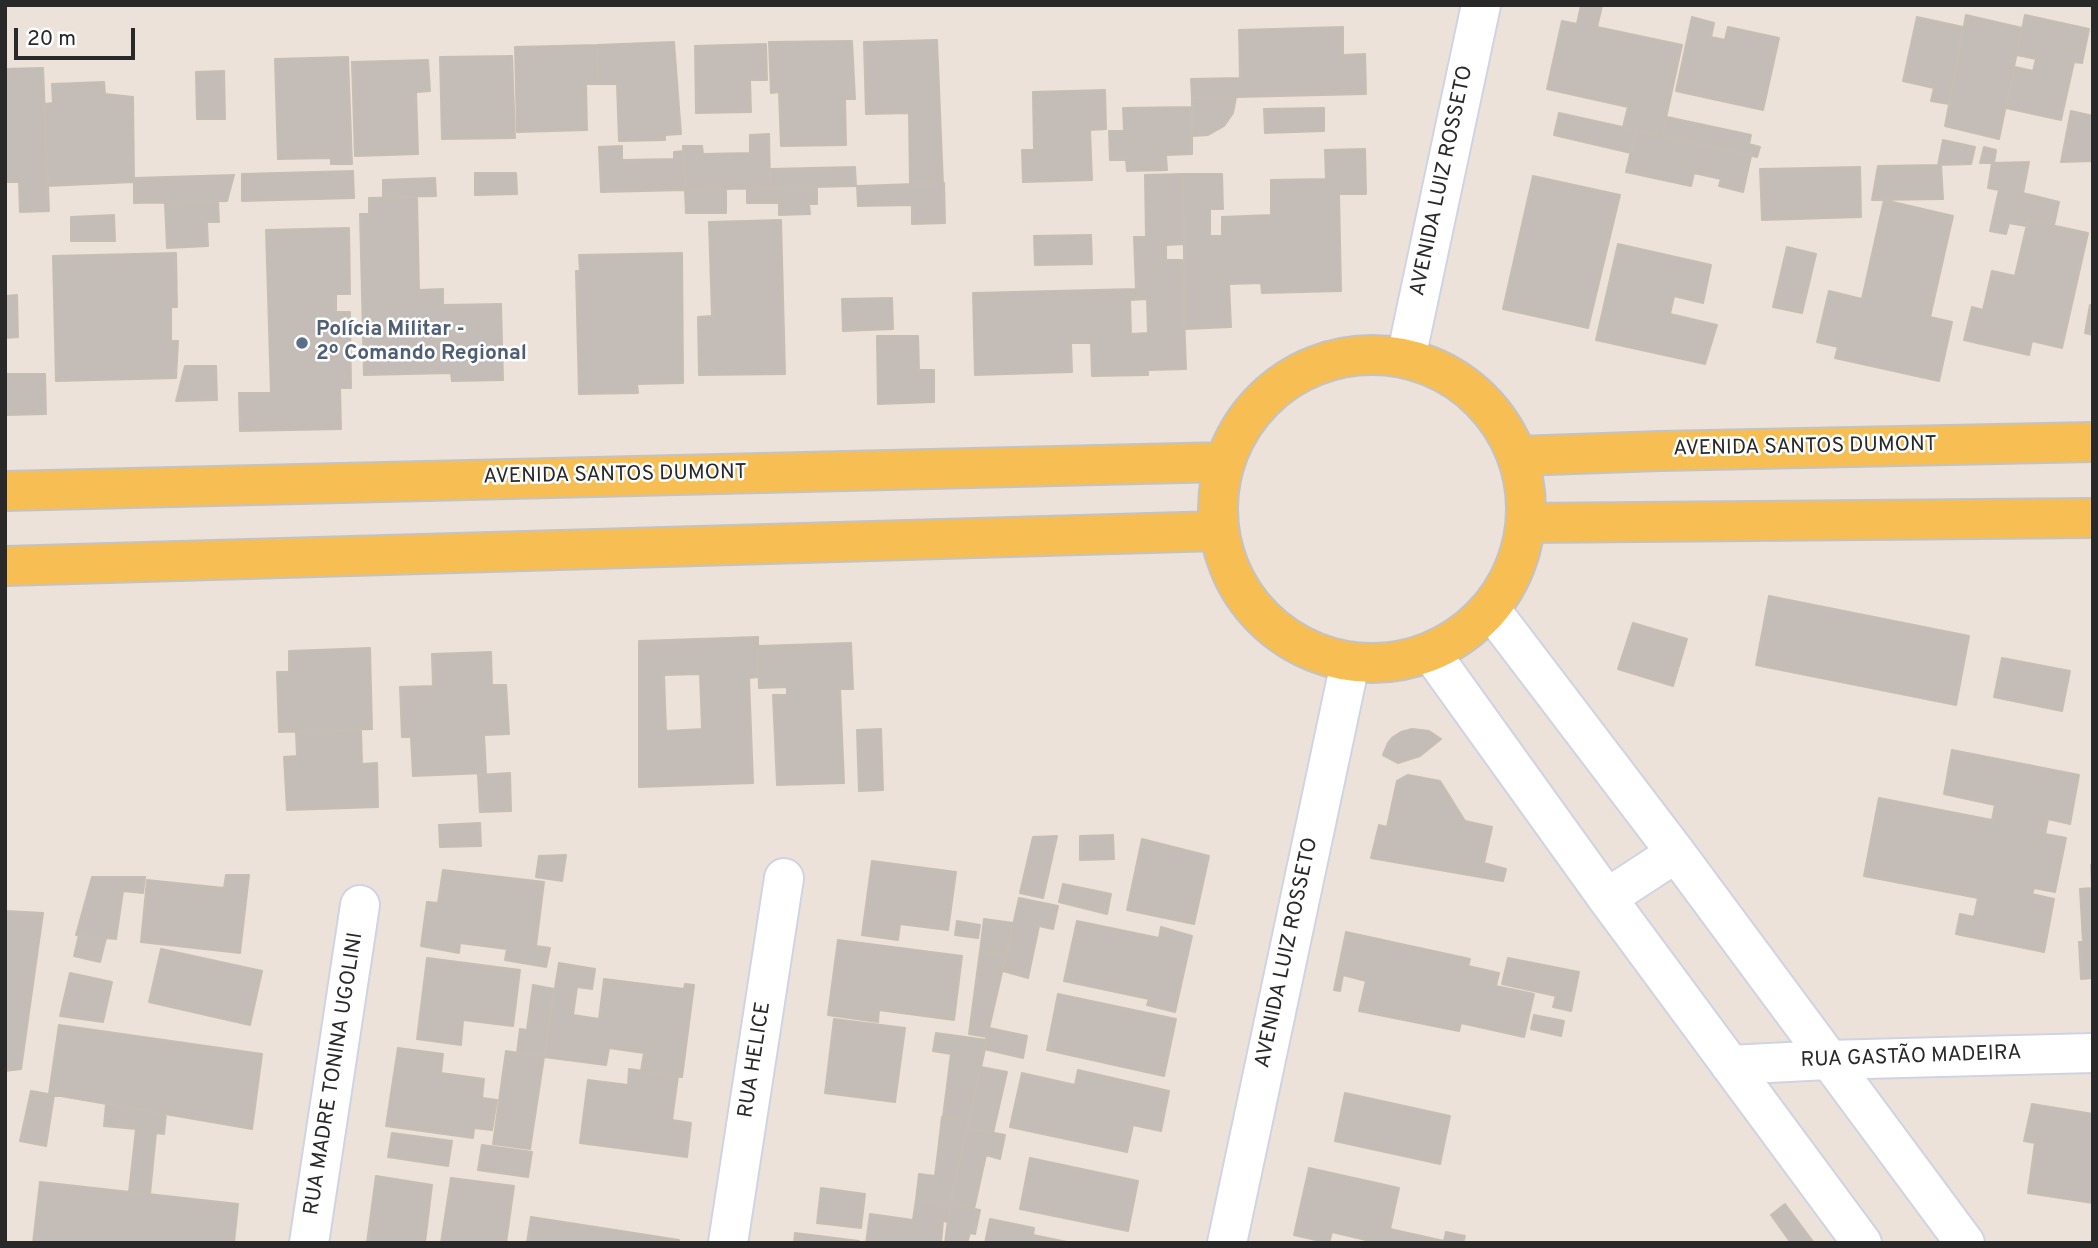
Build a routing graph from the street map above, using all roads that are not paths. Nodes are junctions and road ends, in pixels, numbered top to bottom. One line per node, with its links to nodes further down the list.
1 (1480, 5): 2 (street, AVENIDA LUIZ ROSSETO)
2 (1406, 358): 4 (main road); 5 (main road)
3 (2093, 442): 4 (main road, AVENIDA SANTOS DUMONT)
4 (1518, 456): 8 (main road)
5 (1225, 462): 6 (main road, AVENIDA SANTOS DUMONT); 9 (main road)
6 (5, 491)
7 (2093, 518): 8 (main road)
8 (1527, 523): 11 (main road)
9 (1219, 531): 10 (main road); 13 (main road)
10 (5, 566)
11 (1491, 610): 12 (main road); 14 (street)
12 (1431, 653): 13 (main road); 16 (street)
13 (1350, 663): 23 (street, AVENIDA LUIZ ROSSETO)
14 (1676, 853): 16 (street); 19 (street)
15 (784, 878): 22 (street, RUA HELICE)
16 (1608, 898): 20 (street)
17 (360, 905): 21 (street, RUA MADRE TONINA UGOLINI)
18 (2093, 1053): 19 (street, RUA GASTÃO MADEIRA)
19 (1827, 1060): 20 (street, RUA GASTÃO MADEIRA); 25 (street)
20 (1730, 1065): 24 (street)
21 (309, 1243)
22 (729, 1243)
23 (1227, 1243)
24 (1862, 1243)
25 (1965, 1243)

